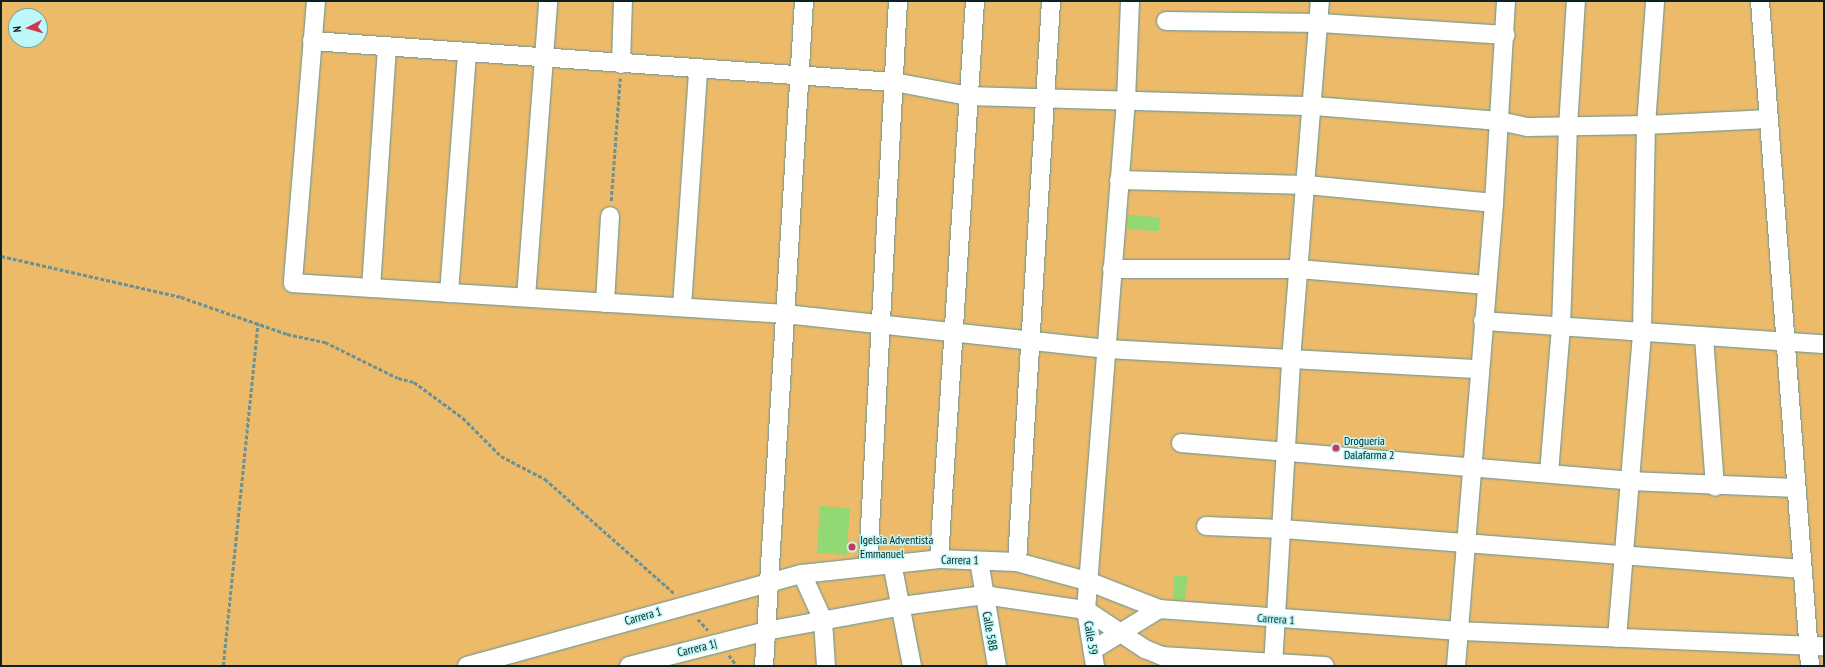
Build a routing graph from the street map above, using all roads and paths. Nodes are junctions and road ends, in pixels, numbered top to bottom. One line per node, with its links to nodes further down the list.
1 (316, 1): 17 (street)
2 (548, 1): 20 (street)
3 (623, 1): 21 (street)
4 (804, 1): 23 (street)
5 (898, 1): 24 (street)
6 (975, 1): 25 (street)
7 (1051, 1): 26 (street)
8 (1130, 1): 27 (street, Calle 59)
9 (1320, 1): 15 (street)
10 (1506, 1): 16 (street)
11 (1576, 1): 32 (street)
12 (1655, 1): 31 (street)
13 (1760, 1): 29 (street)
14 (1166, 21): 15 (street)
15 (1320, 23): 16 (street); 28 (street)
16 (1506, 35): 30 (street)
17 (312, 41): 18 (street); 41 (street)
18 (387, 47): 19 (street); 41 (street)
19 (467, 52): 20 (street); 42 (street)
20 (543, 58): 21 (street); 43 (street)
21 (621, 64): 22 (street); 36 (path)
22 (698, 70): 23 (street); 45 (street)
23 (800, 77): 24 (street); 46 (street)
24 (894, 82): 25 (street); 49 (street)
25 (968, 96): 26 (street); 51 (street)
26 (1047, 98): 27 (street); 54 (street)
27 (1126, 102): 28 (street); 33 (street, Calle 59)
28 (1314, 106): 30 (street); 34 (street)
29 (1769, 119): 31 (street); 55 (street)
30 (1499, 121): 32 (street); 35 (street)
31 (1646, 125): 32 (street); 52 (street)
32 (1568, 127): 50 (street)
33 (1119, 180): 34 (street); 39 (street, Calle 59)
34 (1307, 185): 35 (street); 38 (street)
35 (1494, 203): 40 (street)
36 (610, 216): 44 (street)
37 (1, 256): 48 (path)
38 (1299, 269): 39 (street); 40 (street); 58 (street)
39 (1112, 270): 57 (street, Calle 59)
40 (1486, 285): 47 (street)
41 (371, 288): 42 (street)
42 (449, 293): 43 (street)
43 (526, 297): 44 (street)
44 (605, 302): 45 (street)
45 (682, 307): 46 (street)
46 (785, 314): 49 (street); 78 (street)
47 (1483, 321): 50 (street); 59 (street)
48 (258, 324): 81 (path); 95 (path)
49 (881, 324): 51 (street); 75 (street)
50 (1561, 327): 52 (street); 63 (street)
51 (951, 332): 54 (street); 71 (street)
52 (1642, 332): 53 (street); 64 (street)
53 (1704, 337): 55 (street); 65 (street)
54 (1030, 341): 57 (street); 73 (street)
55 (1785, 342): 56 (street); 66 (street)
56 (1824, 344)
57 (1107, 349): 58 (street); 79 (street, Calle 59)
58 (1291, 360): 59 (street); 61 (street)
59 (1479, 370): 62 (street)
60 (1181, 443): 61 (street)
61 (1286, 451): 62 (street); 68 (street)
62 (1471, 466): 63 (street); 69 (street)
63 (1549, 473): 64 (street)
64 (1630, 481): 65 (street); 70 (street)
65 (1715, 487): 66 (street)
66 (1796, 488): 76 (street)
67 (1206, 526): 68 (street)
68 (1283, 529): 69 (street); 85 (street)
69 (1465, 544): 70 (street); 88 (street)
70 (1623, 556): 76 (street); 90 (street)
71 (939, 559): 72 (street, Carrera 1); 74 (street, Carrera 1)
72 (979, 561): 73 (street, Carrera 1); 80 (street, Calle 58B)
73 (1016, 562): 79 (street, Carrera 1)
74 (892, 563): 75 (street, Carrera 1); 82 (street)
75 (868, 565): 77 (street, Carrera 1)
76 (1802, 569): 92 (street)
77 (802, 574): 78 (street, Carrera 1); 86 (street)
78 (769, 582): 81 (street, Carrera 1); 87 (street)
79 (1090, 582): 83 (street, Carrera 1); 84 (street, Calle 59)
80 (984, 595): 82 (street, Carrera 1|); 84 (street, Carrera 1|); 102 (street, Calle 58B)
81 (685, 604): 91 (path); 96 (street, Carrera 1)
82 (902, 606): 86 (street, Carrera 1|); 101 (street)
83 (1159, 609): 85 (street, Carrera 1); 89 (street)
84 (1086, 610): 89 (street); 93 (street, Calle 59)
85 (1277, 619): 88 (street, Carrera 1); 94 (street)
86 (823, 620): 87 (street, Carrera 1|); 100 (street)
87 (766, 631): 91 (street, Carrera 1|); 99 (street)
88 (1458, 631): 90 (street, Carrera 1); 104 (street)
89 (1120, 632): 93 (street); 94 (street)
90 (1617, 638): 92 (street, Carrera 1)
91 (720, 643): 97 (street, Carrera 1|); 98 (path)
92 (1816, 646): 105 (street)
93 (1094, 658)
94 (1273, 664): 103 (street)
95 (223, 666)
96 (467, 666)
97 (629, 666)
98 (737, 666)
99 (764, 666)
100 (826, 666)
101 (912, 666)
102 (997, 666)
103 (1325, 666)
104 (1456, 666)
105 (1810, 666)

